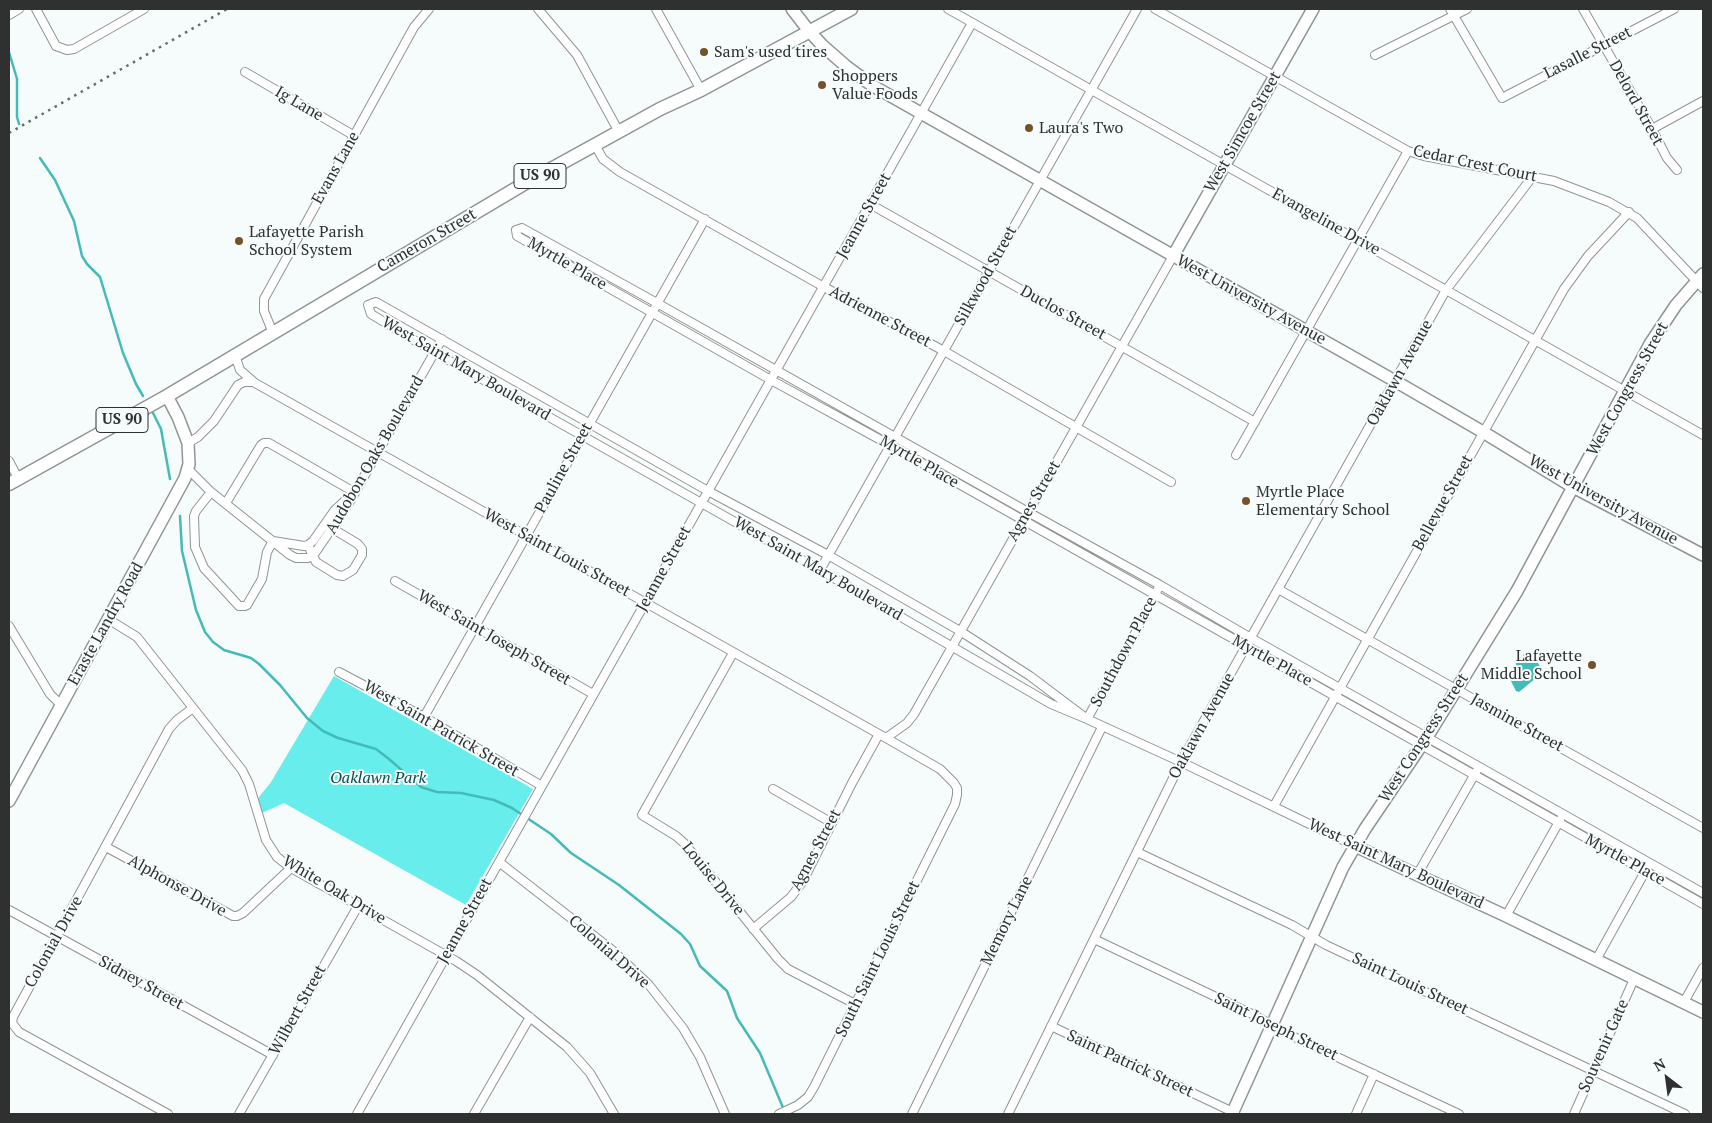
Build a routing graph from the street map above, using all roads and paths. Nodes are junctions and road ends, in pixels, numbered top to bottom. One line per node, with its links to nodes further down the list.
1 (19, 9): 17 (street)
2 (36, 9): 3 (street)
3 (144, 9)
4 (429, 9): 30 (street, Evans Lane)
5 (538, 9): 29 (street)
6 (656, 9): 24 (street)
7 (792, 9): 19 (main road, West University Avenue)
8 (851, 9): 19 (main road, Cameron Street / US 90)
9 (948, 9): 18 (street, Evangeline Drive)
10 (1137, 9): 25 (street, Silkwood Street)
11 (1154, 9): 23 (street, Cedar Crest Court)
12 (1313, 9): 23 (main road, West Simcoe Street)
13 (1467, 9): 16 (street)
14 (1583, 9): 20 (street, Delord Street)
15 (1674, 9): 20 (street, Lasalle Street)
16 (1452, 12): 20 (street, Lasalle Street); 21 (street)
17 (9, 15)
18 (972, 23): 25 (street, Evangeline Drive); 27 (street, Jeanne Street)
19 (809, 32): 24 (main road, Cameron Street / US 90); 27 (main road, West University Avenue)
20 (1604, 45): 28 (street, Delord Street)
21 (1375, 55)
22 (245, 72): 30 (street, Ig Lane)
23 (1275, 76): 32 (street, Cedar Crest Court); 33 (main road, West Simcoe Street)
24 (701, 90): 29 (main road, Cameron Street / US 90)
25 (1091, 90): 33 (street, Evangeline Drive); 36 (street, Silkwood Street)
26 (1703, 101): 28 (street)
27 (921, 113): 36 (main road, West University Avenue); 37 (street, Jeanne Street)
28 (1652, 128): 34 (street, Delord Street)
29 (619, 132): 31 (main road, Cameron Street / US 90)
30 (353, 135): 49 (street, Evans Lane)
31 (595, 145): 39 (street, Adrienne Street); 49 (main road, Cameron Street / US 90)
32 (1408, 151): 35 (street, Cedar Crest Court); 40 (street)
33 (1224, 165): 40 (street, Evangeline Drive); 41 (main road, West Simcoe Street)
34 (1677, 170)
35 (1534, 176): 38 (street, Cedar Crest Court); 45 (street, Oaklawn Avenue)
36 (1039, 181): 41 (main road, West University Avenue); 42 (street, Silkwood Street)
37 (870, 204): 42 (street, Duclos Street); 44 (street, Jeanne Street)
38 (1629, 212): 43 (street, Cedar Crest Court); 51 (street, Bellevue Street)
39 (706, 219): 44 (street, Adrienne Street); 46 (street, Pauline Street)
40 (1358, 240): 45 (street, Evangeline Drive); 48 (street)
41 (1172, 256): 48 (main road, West University Avenue); 52 (street, Agnes Street)
42 (988, 271): 52 (street, Duclos Street); 53 (street, Silkwood Street)
43 (1701, 281): 60 (main road, West Congress Street)
44 (824, 287): 53 (street, Adrienne Street); 56 (street, Jeanne Street)
45 (1446, 290): 51 (street, Evangeline Drive); 58 (street, Oaklawn Avenue)
46 (657, 303): 47 (street, Pauline Street); 47 (street, Myrtle Place); 56 (street, Myrtle Place)
47 (652, 312): 57 (street, Myrtle Place); 62 (street, Pauline Street)
48 (1306, 330): 58 (main road, West University Avenue); 63 (street)
49 (272, 333): 55 (main road, Cameron Street / US 90)
50 (442, 339): 54 (street, Audobon Oaks Boulevard); 54 (street, West Saint Mary Boulevard); 62 (street, West Saint Mary Boulevard)
51 (1535, 340): 60 (street, Evangeline Drive); 65 (street, Bellevue Street)
52 (1122, 346): 63 (street, Duclos Street); 64 (street, Agnes Street)
53 (944, 351): 64 (street, Adrienne Street); 68 (street, Silkwood Street)
54 (434, 352): 67 (street, West Saint Mary Boulevard); 71 (street, Audobon Oaks Boulevard)
55 (235, 356): 59 (street); 61 (main road, Cameron Street / US 90)
56 (776, 370): 57 (street, Jeanne Street); 68 (street, Myrtle Place)
57 (771, 380): 70 (street, Myrtle Place); 78 (street, Jeanne Street)
58 (1395, 381): 65 (main road, West University Avenue); 95 (street, Oaklawn Avenue)
59 (255, 383): 69 (street); 71 (street, West Saint Louis Street)
60 (1625, 390): 66 (street, Evangeline Drive); 77 (main road, West Congress Street)
61 (167, 396): 69 (main road, Eraste Landry Road); 75 (main road, Cameron Street / US 90)
62 (590, 422): 67 (street, Pauline Street); 78 (street, West Saint Mary Boulevard)
63 (1255, 422): 72 (street)
64 (1076, 428): 76 (street, Adrienne Street); 83 (street, Agnes Street)
65 (1483, 432): 77 (main road, West University Avenue); 103 (street, Bellevue Street)
66 (1703, 434)
67 (582, 435): 82 (street, West Saint Mary Boulevard); 86 (street, Pauline Street)
68 (895, 436): 70 (street, Silkwood Street); 83 (street, Myrtle Place)
69 (188, 443): 74 (main road, Eraste Landry Road)
70 (890, 445): 84 (street, Myrtle Place); 91 (street, Silkwood Street)
71 (378, 452): 80 (street, Audobon Oaks Boulevard); 86 (street, West Saint Louis Street)
72 (1236, 455)
73 (9, 461): 75 (street)
74 (188, 469): 79 (street); 98 (main road, Eraste Landry Road)
75 (14, 481)
76 (1171, 482)
77 (1573, 487): 89 (main road, West University Avenue); 109 (main road, West Congress Street)
78 (708, 491): 82 (street, Jeanne Street); 91 (street, West Saint Mary Boulevard)
79 (211, 492): 81 (street); 87 (street)
80 (354, 492): 81 (street); 85 (street, Audobon Oaks Boulevard)
81 (226, 503): 87 (street)
82 (701, 503): 92 (street, West Saint Mary Boulevard); 97 (street, Jeanne Street)
83 (1028, 512): 84 (street, Agnes Street); 94 (street, Myrtle Place)
84 (1023, 522): 96 (street, Myrtle Place); 101 (street, Agnes Street)
85 (329, 526): 88 (street); 90 (street, Audobon Oaks Boulevard); 90 (street)
86 (526, 535): 97 (street, West Saint Louis Street); 100 (street, Pauline Street)
87 (273, 541): 88 (street); 90 (street)
88 (308, 545): 90 (street)
89 (1703, 555)
90 (312, 556)
91 (828, 556): 92 (street, Silkwood Street); 101 (street, West Saint Mary Boulevard)
92 (820, 570): 104 (street, West Saint Mary Boulevard)
93 (395, 581): 100 (street, West Saint Joseph Street)
94 (1160, 585): 96 (street, Southdown Place); 102 (street, Myrtle Place)
95 (1278, 589): 102 (street, Oaklawn Avenue); 103 (street, Jasmine Street)
96 (1154, 595): 105 (street, Myrtle Place); 115 (street, Southdown Place)
97 (645, 602): 106 (street, West Saint Louis Street); 110 (street, Jeanne Street)
98 (108, 619): 112 (main road, Eraste Landry Road); 113 (street, White Oak Drive)
99 (9, 626): 112 (street)
100 (474, 627): 110 (street, West Saint Joseph Street); 114 (street, Pauline Street)
101 (960, 632): 104 (street, Agnes Street); 115 (street, West Saint Mary Boulevard)
102 (1251, 638): 105 (street, Oaklawn Avenue); 108 (street, Myrtle Place)
103 (1367, 638): 108 (street, Bellevue Street); 109 (street, Jasmine Street)
104 (952, 646): 115 (street, West Saint Mary Boulevard); 117 (street, Agnes Street)
105 (1246, 646): 111 (street, Myrtle Place); 119 (street, Oaklawn Avenue)
106 (733, 653): 117 (street, West Saint Louis Street); 144 (street, Louise Drive)
107 (339, 672): 114 (street, West Saint Patrick Street)
108 (1340, 687): 111 (street, Bellevue Street); 118 (street, Myrtle Place)
109 (1456, 689): 118 (main road, West Congress Street); 130 (street, Jasmine Street)
110 (594, 694): 122 (street, Jeanne Street)
111 (1335, 696): 118 (street, Myrtle Place); 126 (street, Bellevue Street)
112 (61, 705): 125 (main road, Eraste Landry Road)
113 (193, 708): 132 (street, Colonial Drive); 136 (street, White Oak Drive)
114 (424, 717): 122 (street, West Saint Patrick Street)
115 (1087, 719): 116 (street, West Saint Mary Boulevard)
116 (1102, 727): 119 (street, West Saint Mary Boulevard); 168 (street, Memory Lane)
117 (883, 736): 123 (street, West Saint Louis Street); 128 (street, Agnes Street)
118 (1424, 741): 120 (street, Myrtle Place); 121 (street, Myrtle Place); 131 (main road, West Congress Street)
119 (1181, 762): 126 (street, West Saint Mary Boulevard); 133 (street, Oaklawn Avenue)
120 (1479, 766): 121 (street); 127 (street, Myrtle Place)
121 (1474, 776): 129 (street, Myrtle Place); 138 (street)
122 (542, 786): 134 (street, Jeanne Street)
123 (956, 788): 153 (street, South Saint Louis Street)
124 (773, 789): 128 (street)
125 (9, 801)
126 (1274, 806): 131 (street, West Saint Mary Boulevard)
127 (1564, 814): 129 (street); 135 (street, Myrtle Place)
128 (832, 823): 144 (street, Agnes Street)
129 (1558, 823): 137 (street, Myrtle Place); 143 (street)
130 (1703, 828)
131 (1355, 846): 138 (main road, West Saint Mary Boulevard); 145 (main road, West Congress Street)
132 (106, 847): 136 (street, Alphonse Drive); 146 (street, Colonial Drive)
133 (1136, 852): 145 (street, Saint Louis Street); 147 (street, Oaklawn Avenue)
134 (498, 862): 148 (street, Jeanne Street); 166 (street, Colonial Drive)
135 (1651, 862): 137 (street); 139 (street, Myrtle Place)
136 (291, 868): 141 (street, White Oak Drive)
137 (1645, 871): 140 (street, Myrtle Place); 149 (street)
138 (1417, 875): 143 (main road, West Saint Mary Boulevard)
139 (1703, 893)
140 (1703, 904)
141 (358, 906): 148 (street, White Oak Drive); 158 (street, Wilbert Street)
142 (9, 910): 146 (street, Sidney Street)
143 (1506, 916): 149 (main road, West Saint Mary Boulevard)
144 (753, 929): 153 (street, Louise Drive)
145 (1312, 936): 156 (main road, West Congress Street); 159 (street, Saint Louis Street)
146 (56, 937): 158 (street, Sidney Street); 161 (street, Colonial Drive)
147 (1094, 939): 156 (street, Saint Joseph Street); 157 (street, Oaklawn Avenue)
148 (446, 956): 155 (street, White Oak Drive); 163 (street, Jeanne Street)
149 (1596, 960): 151 (main road, West Saint Mary Boulevard)
150 (1703, 968): 152 (street)
151 (1634, 979): 152 (main road, West Saint Mary Boulevard); 159 (street, Souvenir Gate)
152 (1684, 1002): 154 (main road, West Saint Mary Boulevard)
153 (855, 1004): 167 (street, South Saint Louis Street)
154 (1703, 1012)
155 (530, 1017): 164 (street); 165 (street, White Oak Drive)
156 (1272, 1025): 160 (street, Saint Joseph Street); 170 (main road, West Congress Street)
157 (1050, 1026): 169 (street, Oaklawn Avenue); 170 (street, Saint Patrick Street)
158 (272, 1055): 162 (street, Wilbert Street)
159 (1594, 1071): 173 (street, Souvenir Gate); 174 (street, Saint Louis Street)
160 (1374, 1074): 171 (street); 172 (street, Saint Joseph Street)
161 (168, 1114)
162 (239, 1114)
163 (357, 1114)
164 (474, 1114)
165 (614, 1114)
166 (725, 1114)
167 (779, 1114)
168 (912, 1114)
169 (1009, 1114)
170 (1234, 1114)
171 (1356, 1114)
172 (1459, 1114)
173 (1574, 1114)
174 (1685, 1114)

